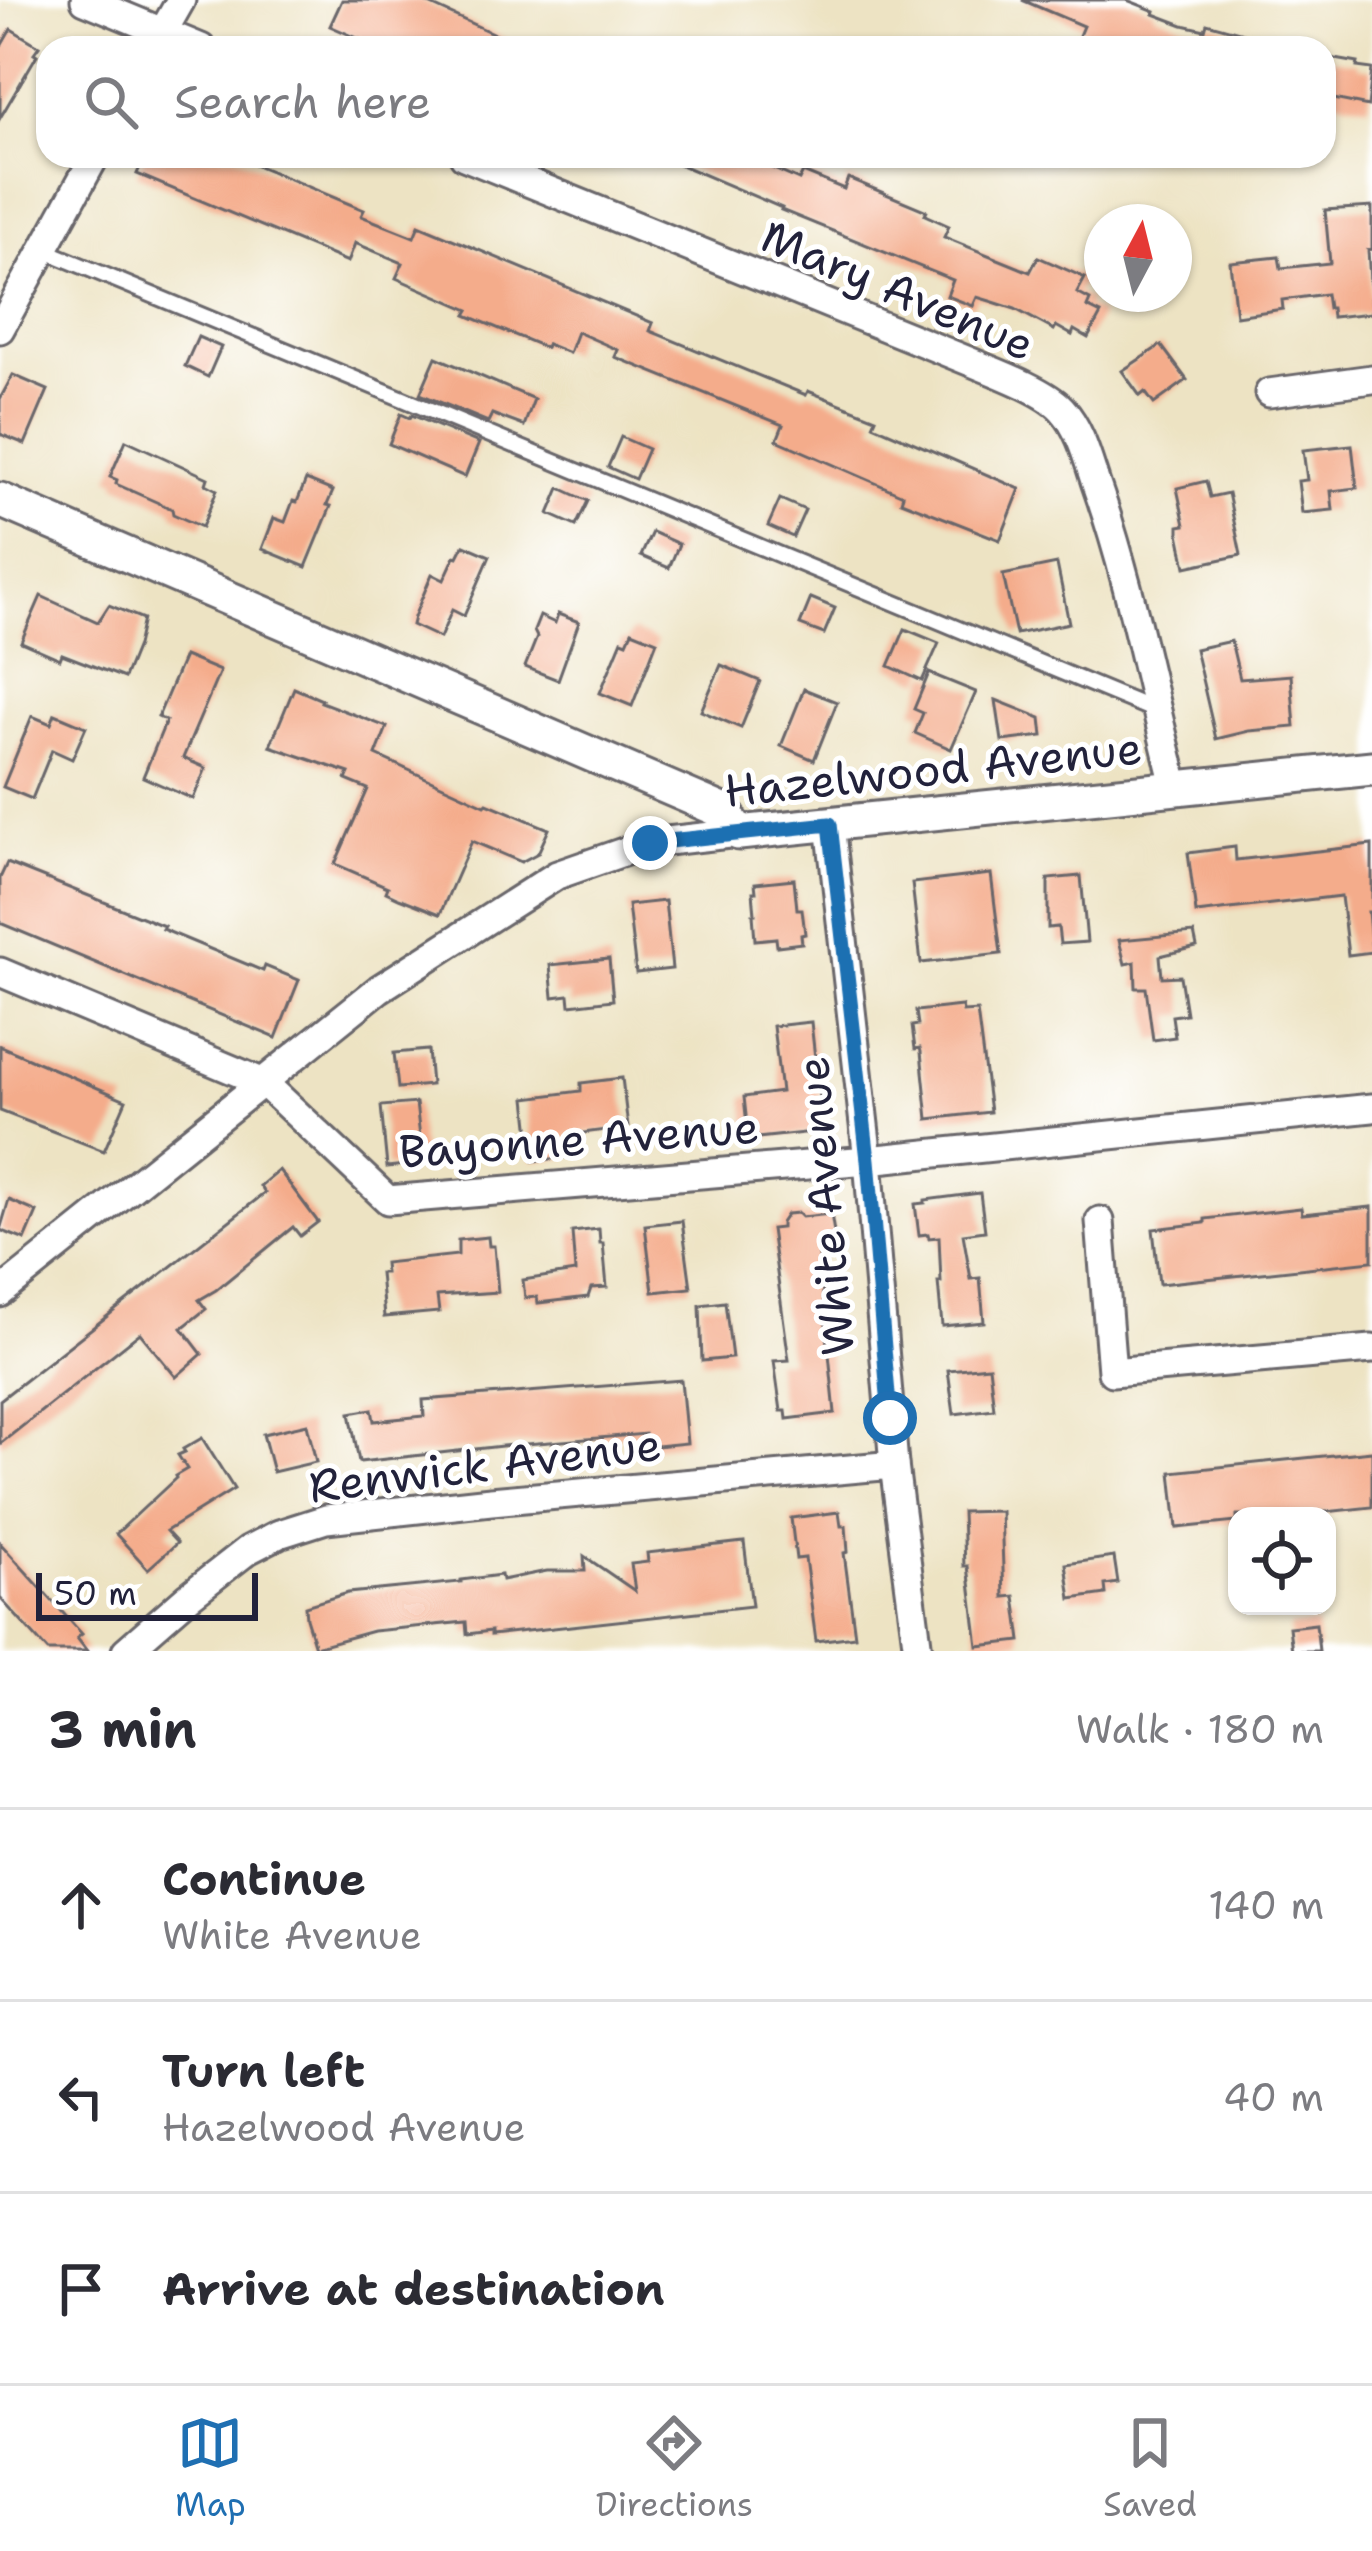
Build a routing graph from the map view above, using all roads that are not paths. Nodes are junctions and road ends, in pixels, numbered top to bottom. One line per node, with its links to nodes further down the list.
1 (85, 0): 3 (street)
2 (181, 0): 4 (street)
3 (151, 36)
4 (160, 36)
5 (88, 168): 7 (street)
6 (494, 168): 12 (street, Mary Avenue)
7 (44, 250): 8 (street); 12 (lane)
8 (0, 329)
9 (1372, 380): 10 (street)
10 (1269, 392)
11 (0, 500): 16 (street)
12 (1156, 711): 14 (street, Mary Avenue)
13 (1372, 768): 14 (street, Hazelwood Avenue)
14 (1176, 789): 15 (street, Hazelwood Avenue)
15 (830, 824): 16 (street, Hazelwood Avenue); 20 (street, White Avenue)
16 (739, 833): 18 (street, Hazelwood Avenue)
17 (0, 972): 18 (street, Bayonne Avenue)
18 (264, 1083): 20 (street, Bayonne Avenue); 22 (street, Hazelwood Avenue)
19 (1372, 1108): 20 (street, Bayonne Avenue)
20 (868, 1160): 24 (street, White Avenue)
21 (1100, 1221): 23 (street)
22 (0, 1293)
23 (1372, 1349)
24 (894, 1465): 25 (street, Renwick Avenue); 26 (street, White Avenue)
25 (126, 1651)
26 (918, 1651)

